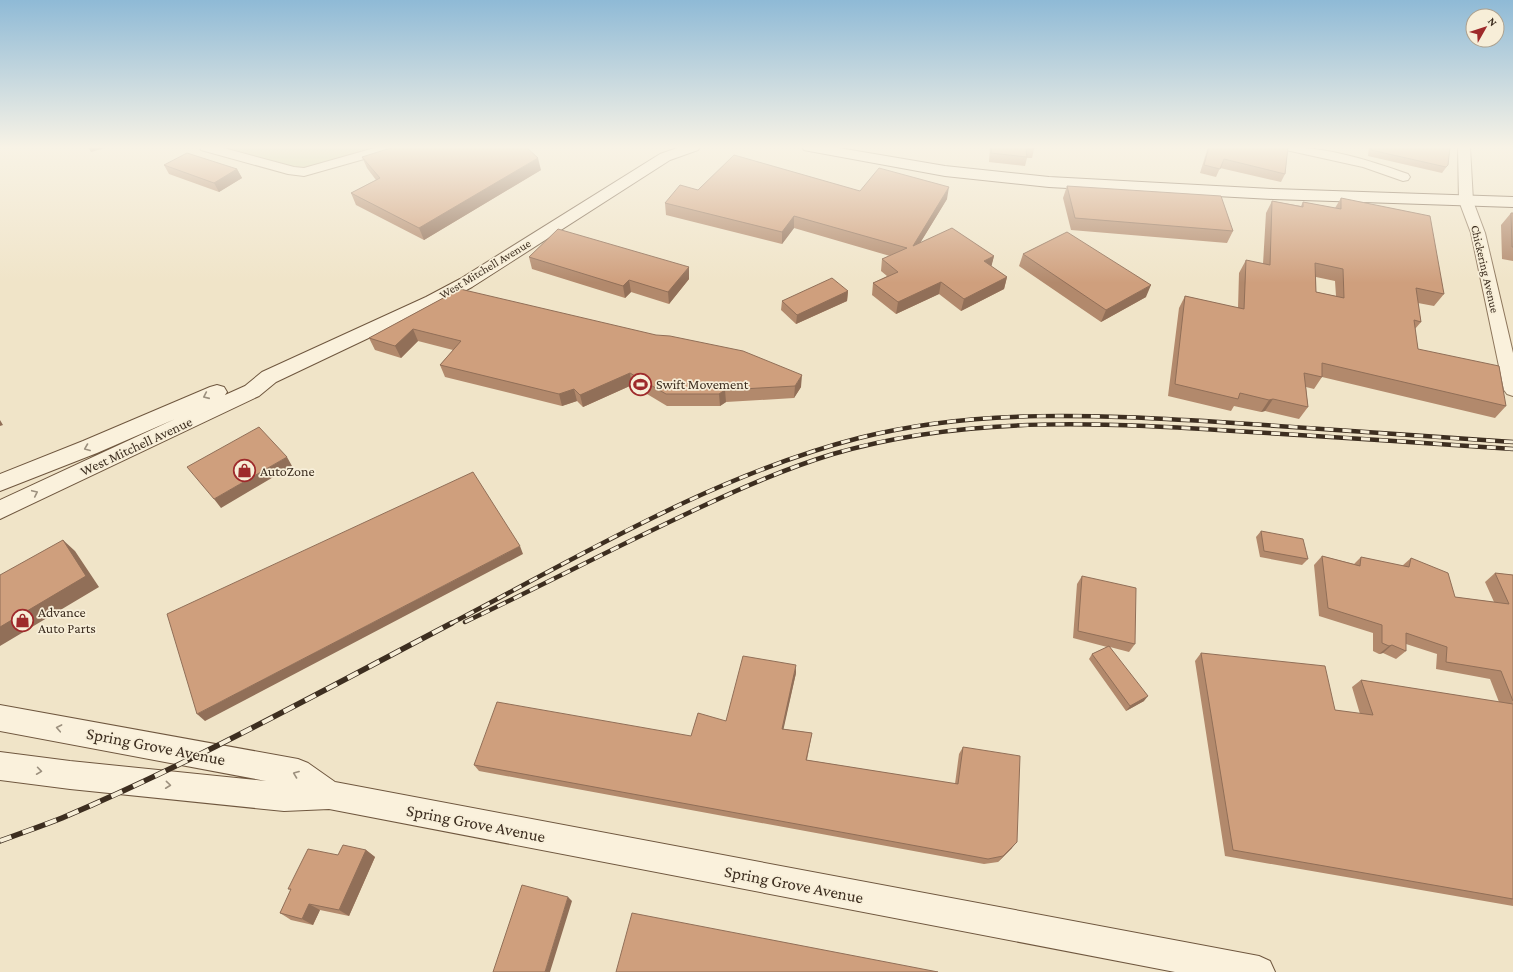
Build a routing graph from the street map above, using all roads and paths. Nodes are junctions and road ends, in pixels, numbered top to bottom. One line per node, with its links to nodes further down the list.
1 (608, 192): 6 (street, West Mitchell Avenue)
2 (1242, 192): 4 (street)
3 (1466, 192): 4 (street, Chickering Avenue)
4 (1466, 201): 5 (street); 7 (street, Chickering Avenue)
5 (1513, 202)
6 (269, 377): 8 (street, West Mitchell Avenue, one-way to 8); 9 (street, West Mitchell Avenue, one-way to 6)
7 (1513, 390)
8 (0, 483)
9 (0, 510)
10 (0, 718): 12 (street, Spring Grove Avenue, one-way to 10)
11 (0, 766): 12 (street, Spring Grove Avenue, one-way to 12)
12 (329, 795): 13 (street, Spring Grove Avenue)
13 (1259, 972)

